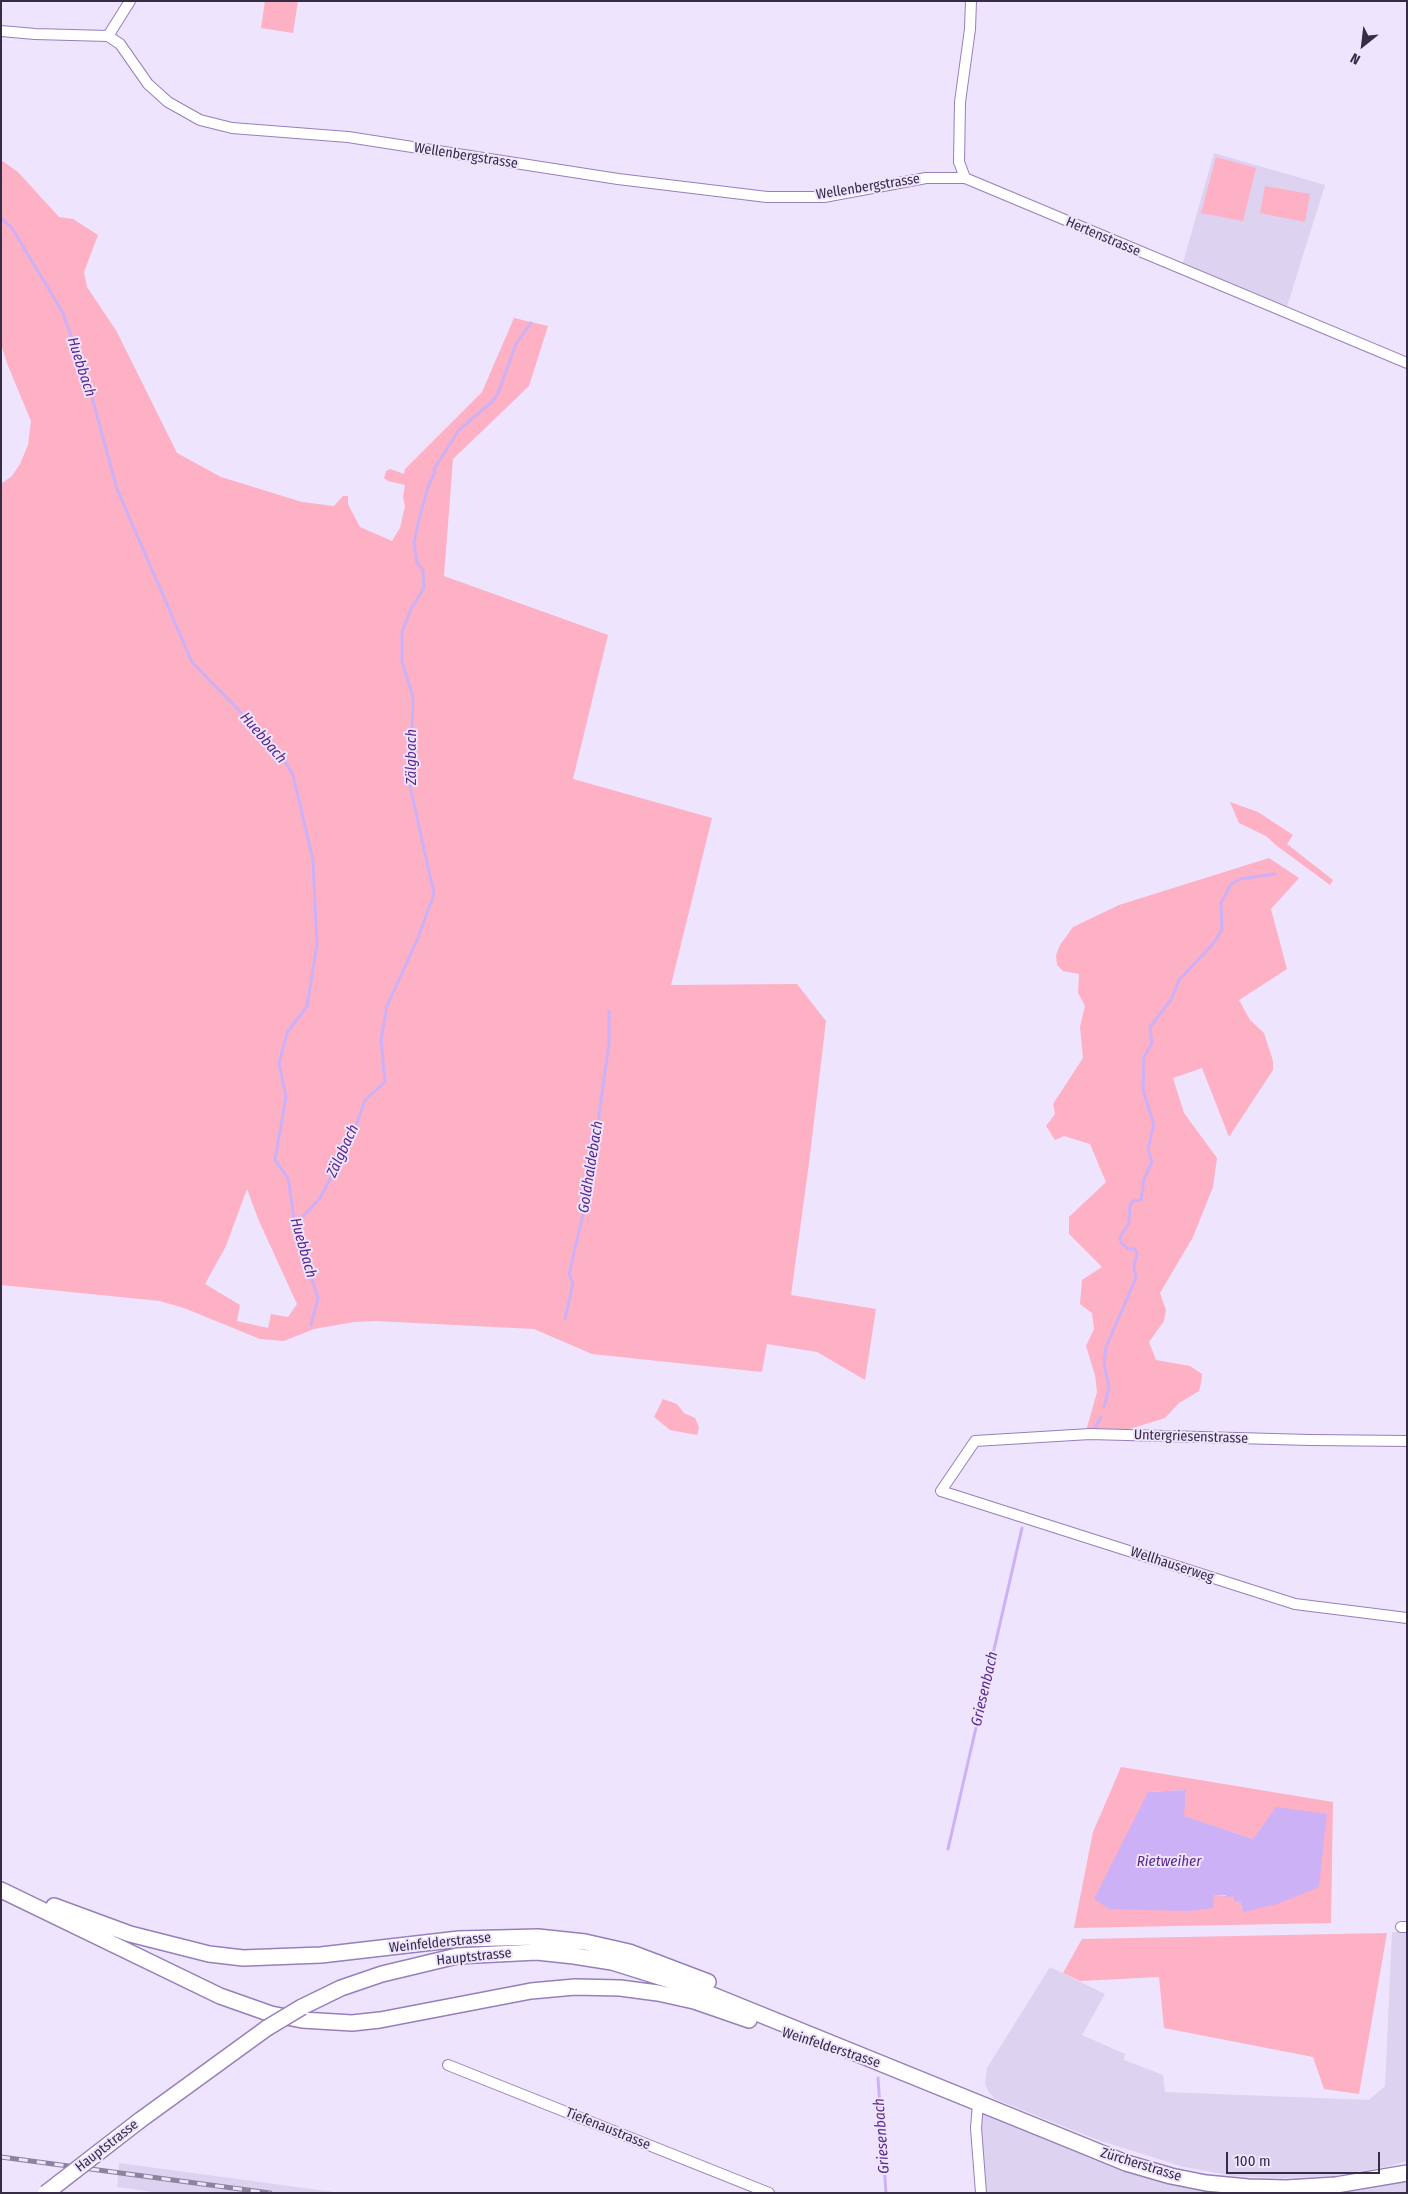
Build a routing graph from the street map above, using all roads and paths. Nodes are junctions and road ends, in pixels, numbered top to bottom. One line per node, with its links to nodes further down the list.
1 (130, 1): 4 (street)
2 (971, 1): 5 (street)
3 (1, 31): 4 (street)
4 (108, 36): 5 (street, Wellenbergstrasse)
5 (965, 178): 6 (street, Hertenstrasse)
6 (1407, 363)
7 (1407, 1441): 8 (street, Untergriesenstrasse)
8 (941, 1491): 9 (street, Wellhauserweg)
9 (1407, 1618)
10 (1, 1889): 12 (main road, Weinfelderstrasse); 12 (main road, Weinfelderstrasse)
11 (448, 2065): 16 (street, Tiefenaustrasse)
12 (890, 2067): 13 (main road, Zürcherstrasse); 15 (main road, Hauptstrasse, bridge)
13 (978, 2103): 14 (main road, Zürcherstrasse); 17 (street)
14 (1407, 2173)
15 (46, 2193)
16 (769, 2193)
17 (981, 2193)

